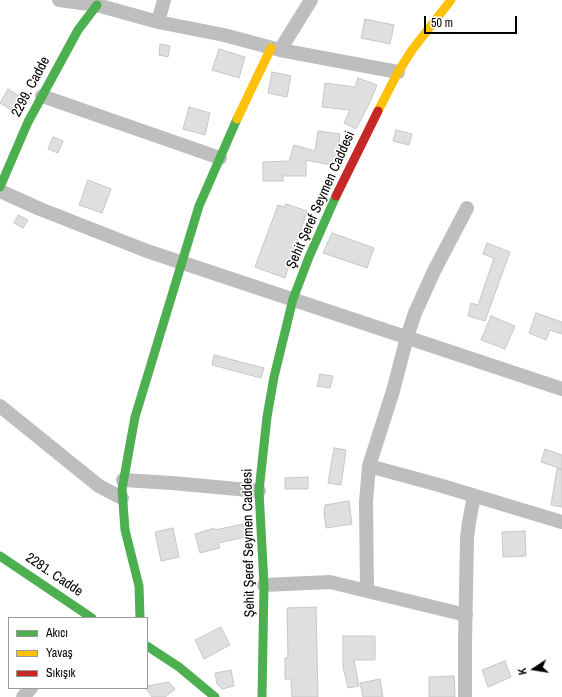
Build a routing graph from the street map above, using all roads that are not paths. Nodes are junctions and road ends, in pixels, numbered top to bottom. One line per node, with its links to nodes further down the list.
1 (59, 0): 5 (street)
2 (164, 0): 6 (street)
3 (311, 0): 7 (street)
4 (451, 0): 8 (street, Şehit Şeref Seymen Caddesi)
5 (97, 5): 6 (street); 9 (street, 2299. Cadde)
6 (158, 22): 7 (street)
7 (276, 49): 8 (street); 10 (street)
8 (398, 72): 15 (street, Şehit Şeref Seymen Caddesi)
9 (42, 96): 10 (street); 11 (street, 2299. Cadde)
10 (220, 158): 14 (street)
11 (0, 187)
12 (0, 191): 14 (street)
13 (467, 208): 16 (street)
14 (181, 262): 15 (street); 20 (street)
15 (293, 299): 16 (street); 21 (street, Şehit Şeref Seymen Caddesi)
16 (407, 337): 17 (street); 19 (street)
17 (562, 388)
18 (0, 406): 23 (street)
19 (369, 466): 22 (street); 27 (street)
20 (123, 480): 21 (street); 23 (street)
21 (259, 492): 26 (street, Şehit Şeref Seymen Caddesi)
22 (474, 496): 24 (street); 28 (street)
23 (122, 498): 30 (street)
24 (562, 522)
25 (0, 556): 29 (street, 2281. Cadde)
26 (264, 585): 27 (street); 35 (street, Şehit Şeref Seymen Caddesi)
27 (367, 591): 28 (street)
28 (466, 615): 36 (street)
29 (91, 617)
30 (140, 617)
31 (148, 647): 34 (street)
32 (30, 689): 33 (street)
33 (23, 697)
34 (215, 697)
35 (262, 697)
36 (465, 697)

